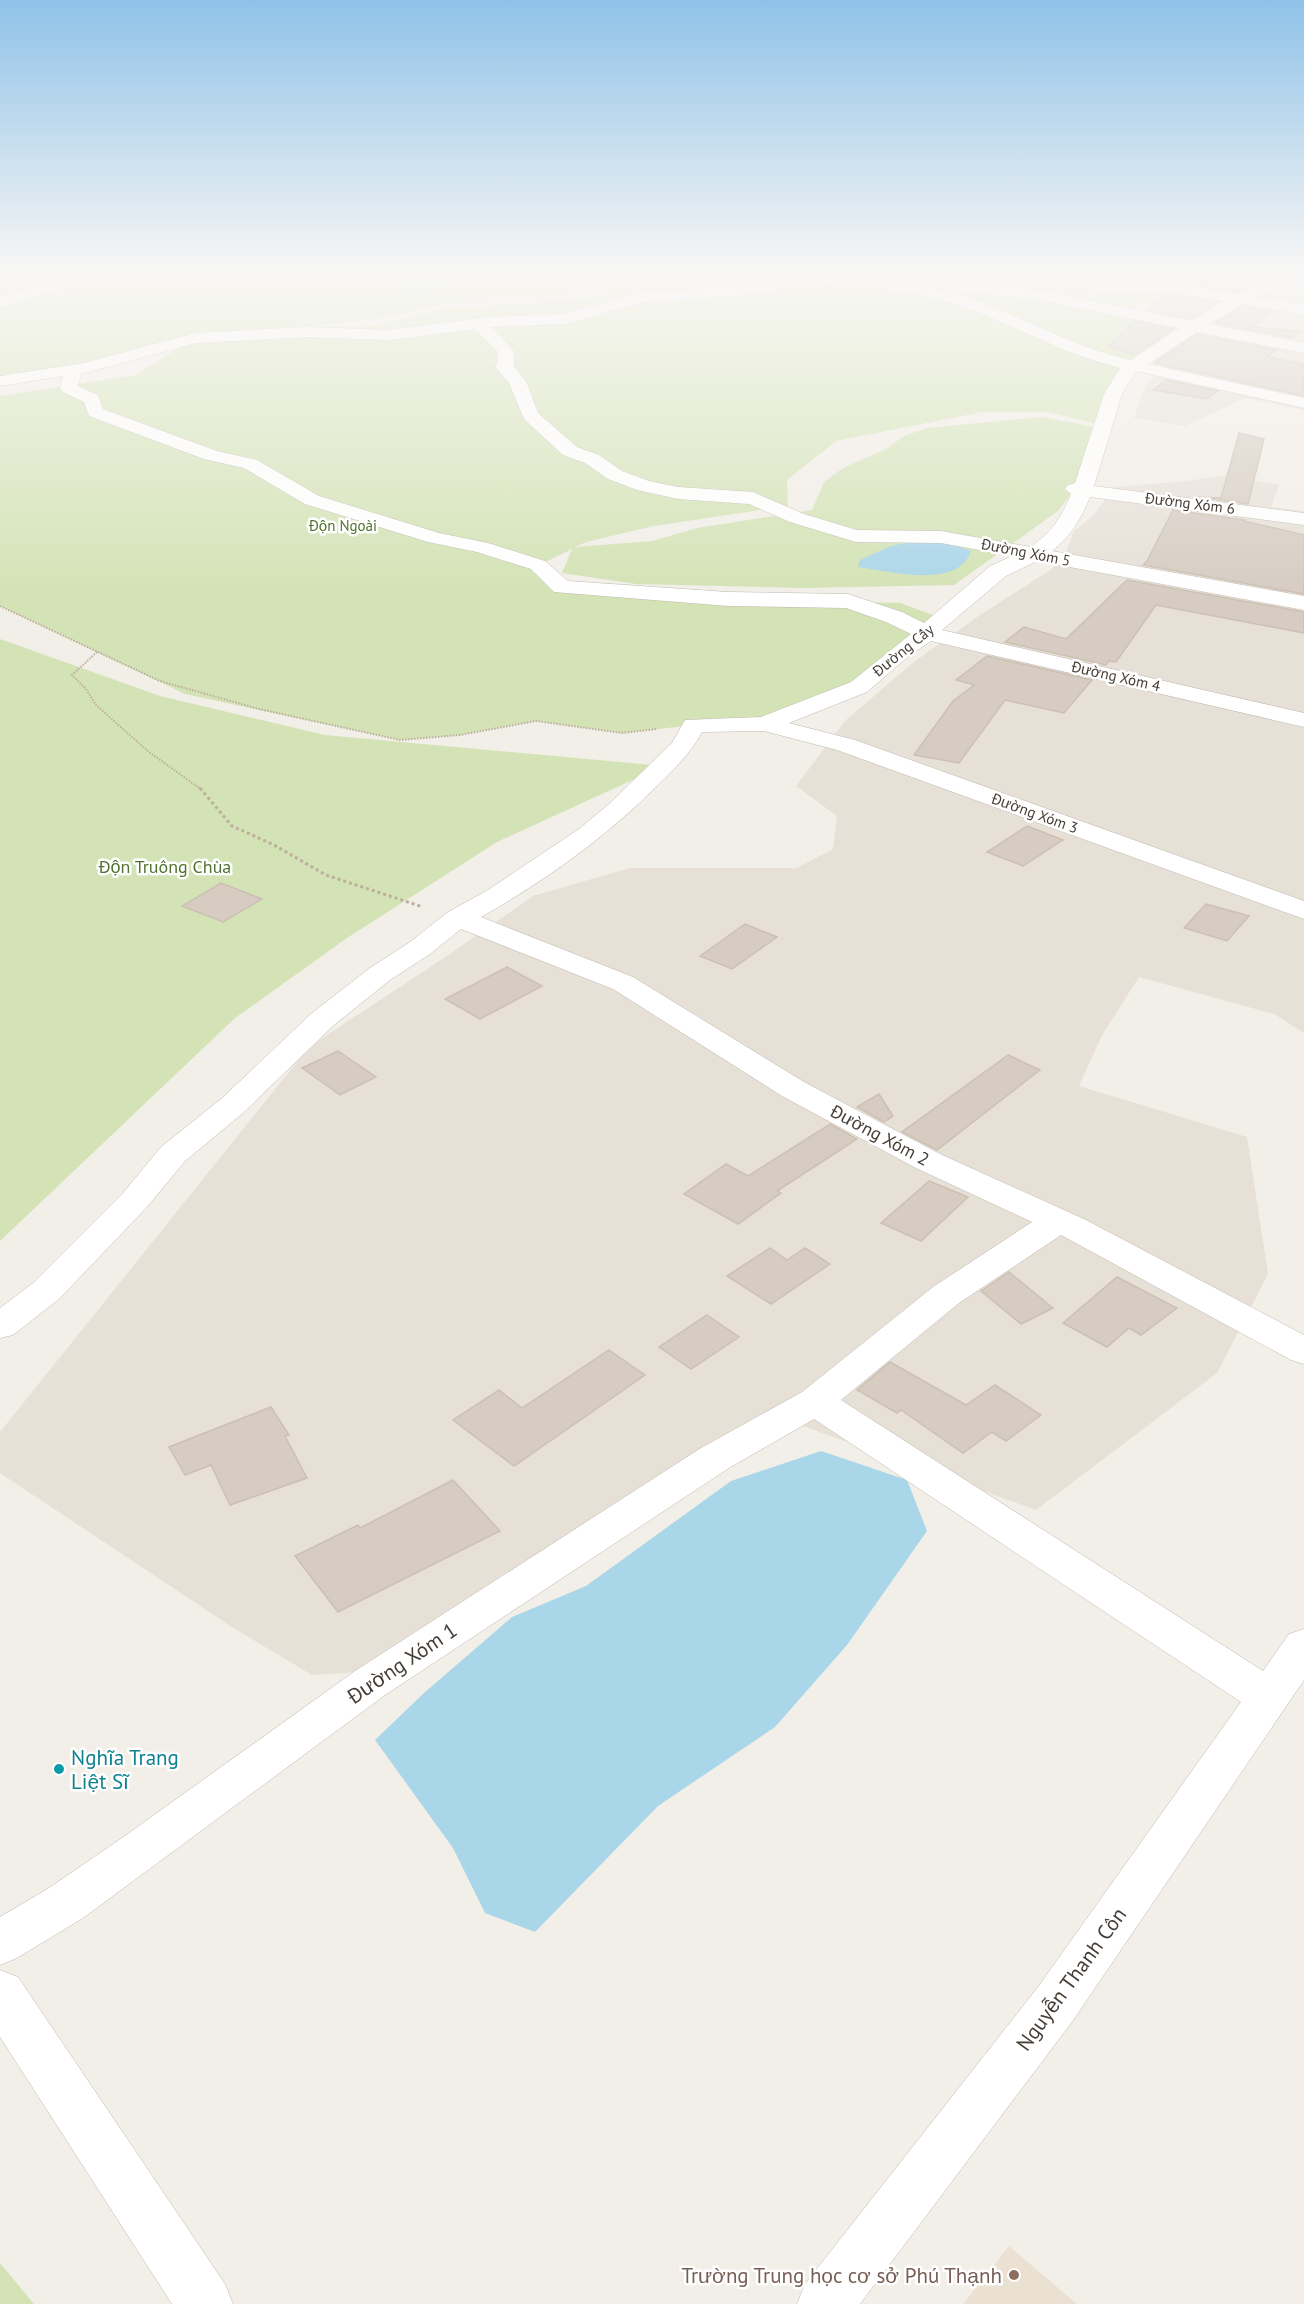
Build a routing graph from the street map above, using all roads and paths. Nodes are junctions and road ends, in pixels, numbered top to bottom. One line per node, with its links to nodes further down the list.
1 (71, 380): 11 (street, Đường Xóm 4)
2 (516, 380): 8 (street, Đường Xóm 5)
3 (1121, 380): 6 (street, Đường Cấy)
4 (1196, 380): 5 (street)
5 (1304, 403)
6 (1079, 489): 7 (street, Đường Xóm 6); 8 (street, Đường Cấy)
7 (1304, 519)
8 (1036, 553): 9 (street, Đường Xóm 5); 11 (street, Đường Cấy)
9 (1304, 603)
10 (0, 606): 12 (path)
11 (927, 633): 13 (street, Đường Xóm 4); 14 (street, Đường Cấy)
12 (97, 652): 15 (path); 17 (path)
13 (1304, 720)
14 (764, 724): 15 (street, Đường Cấy); 16 (street, Đường Xóm 3)
15 (694, 725): 17 (street)
16 (1304, 911)
17 (458, 918): 18 (street, Đường Xóm 2); 19 (street)
18 (1058, 1221): 20 (street, Đường Xóm 2); 21 (street, Đường Xóm 1)
19 (0, 1326)
20 (1304, 1351)
21 (815, 1401): 23 (street); 24 (street, Đường Xóm 1)
22 (1304, 1646): 23 (street, Nguyễn Thanh Côn)
23 (1268, 1697): 27 (street, Nguyễn Thanh Côn)
24 (0, 1943)
25 (0, 1993): 26 (street)
26 (205, 2304)
27 (825, 2304)

